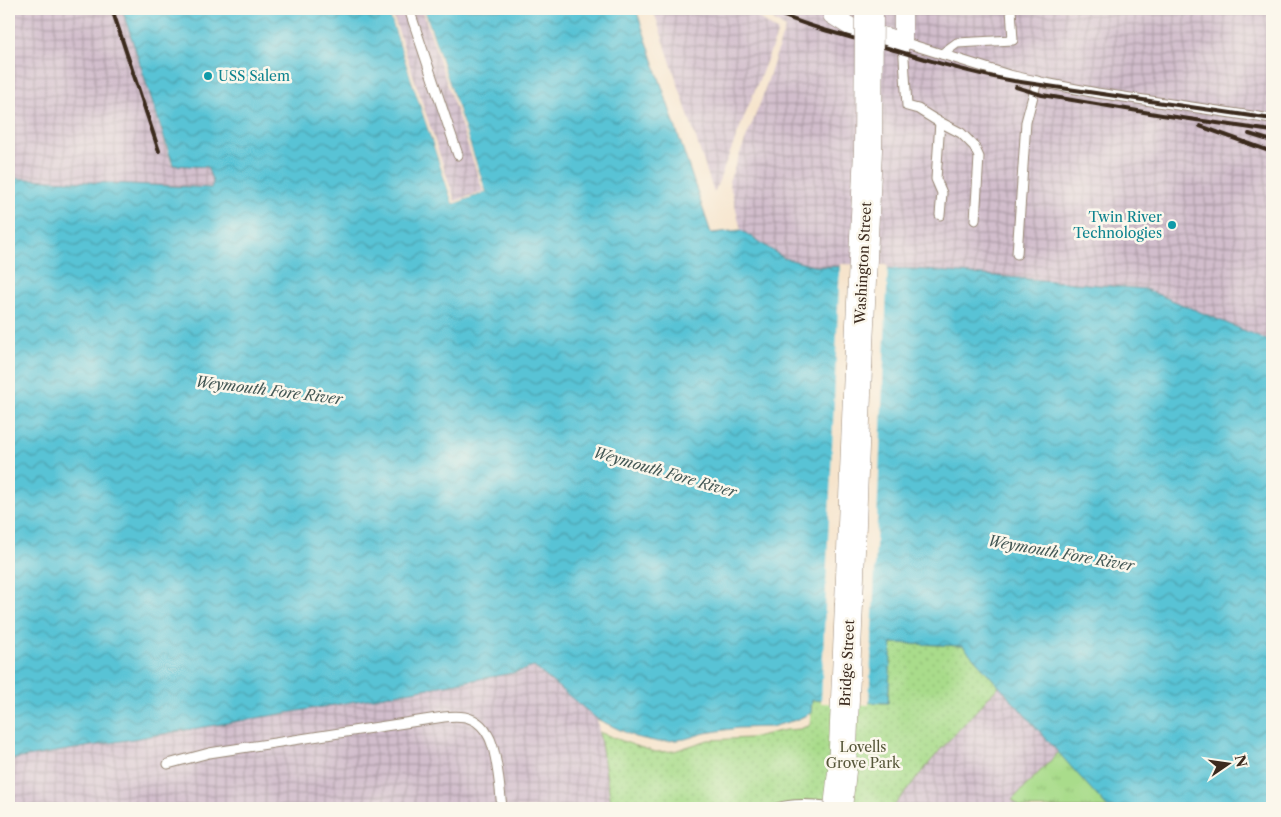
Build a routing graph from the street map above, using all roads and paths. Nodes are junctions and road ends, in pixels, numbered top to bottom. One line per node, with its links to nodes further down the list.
1 (410, 9): 11 (lane)
2 (869, 9): 15 (main road, Washington Street, bridge)
3 (903, 9): 6 (street)
4 (1011, 9): 7 (lane)
5 (830, 12): 6 (street)
6 (903, 42): 7 (lane); 10 (lane)
7 (942, 54): 8 (lane)
8 (1037, 81): 9 (lane); 14 (lane)
9 (1272, 119)
10 (940, 122): 12 (lane); 13 (lane)
11 (458, 155)
12 (940, 215)
13 (975, 220)
14 (1016, 254)
15 (852, 517): 19 (main road, Bridge Street, bridge)
16 (168, 764): 17 (lane)
17 (502, 808)
18 (777, 808): 20 (lane)
19 (838, 808)
20 (843, 808)

